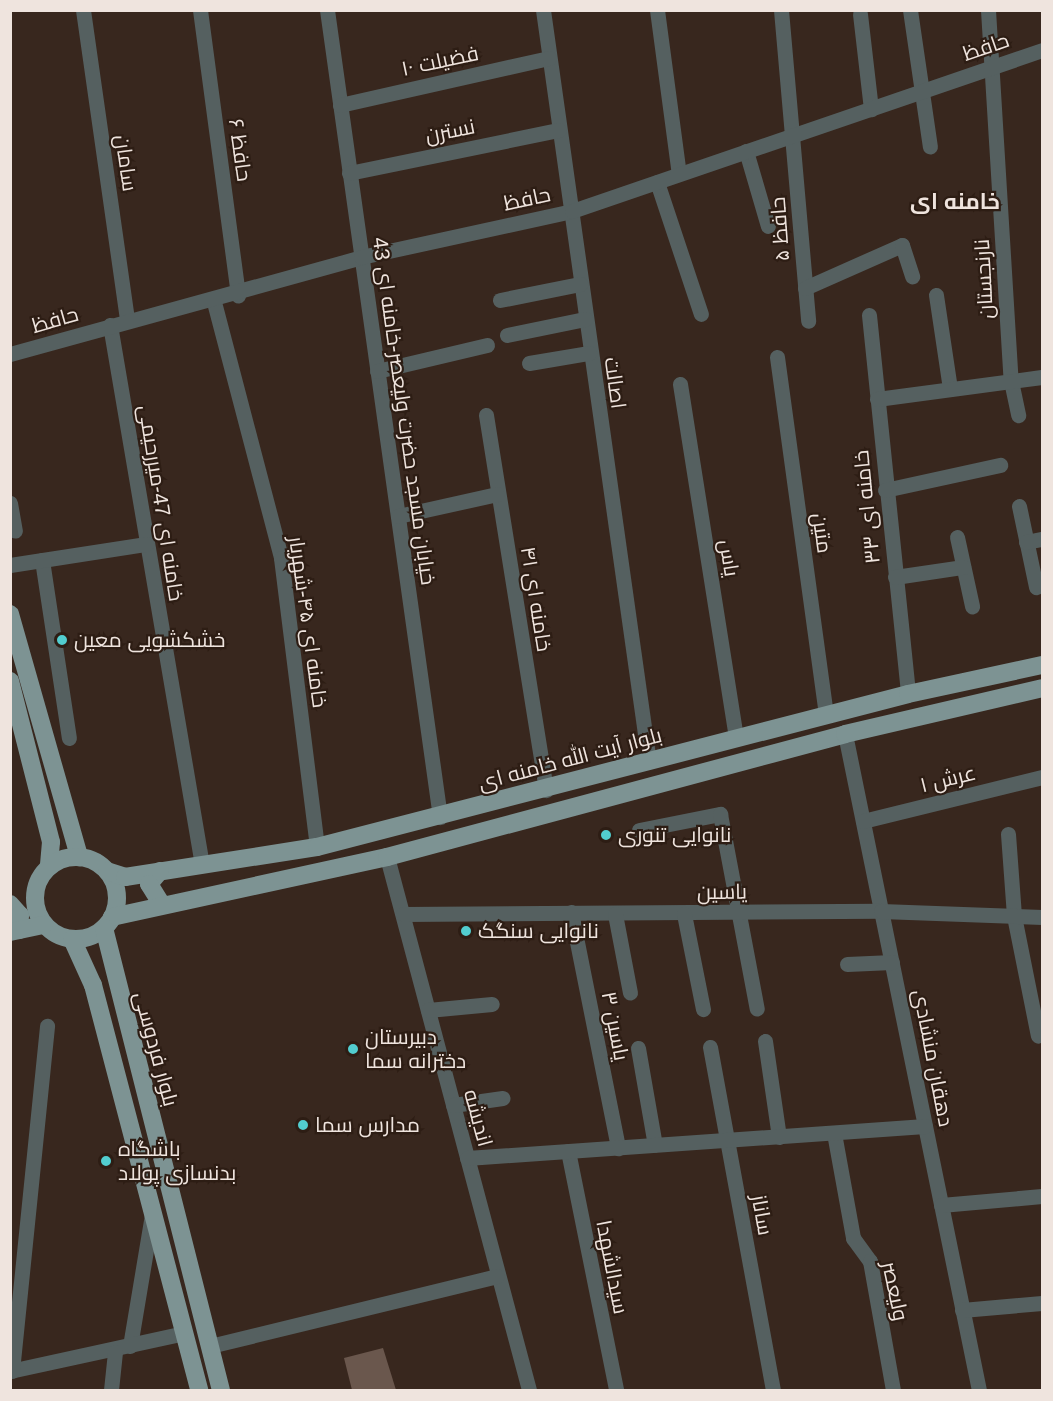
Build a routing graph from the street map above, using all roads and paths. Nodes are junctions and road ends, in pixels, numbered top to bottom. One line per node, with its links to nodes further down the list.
1 (83, 10): 36 (street, سامان)
2 (200, 10): 29 (street, حافظ ۶)
3 (327, 10): 14 (street, خیابان مسجد حضرت ولیعصر-خامنه ای 43)
4 (543, 10): 11 (street, اصالت)
5 (657, 10): 21 (street)
6 (781, 10): 17 (street, حافظ ۵)
7 (910, 10): 13 (street)
8 (988, 10): 12 (street, نارنجستان)
9 (860, 14): 15 (street)
10 (1042, 50): 12 (street, حافظ)
11 (549, 58): 14 (street, فضیلت ۱۰); 16 (street, اصالت)
12 (993, 67): 13 (street, حافظ); 47 (street, نارنجستان)
13 (919, 92): 15 (street, حافظ); 18 (street)
14 (340, 105): 20 (street, خیابان مسجد حضرت ولیعصر-خامنه ای 43)
15 (871, 109): 17 (street, حافظ)
16 (559, 130): 20 (street, نسترن); 23 (street, اصالت)
17 (795, 135): 19 (street, حافظ); 28 (street, حافظ ۵)
18 (930, 147)
19 (746, 152): 21 (street, حافظ); 24 (street)
20 (350, 173): 25 (street, خیابان مسجد حضرت ولیعصر-خامنه ای 43)
21 (679, 174): 22 (street, حافظ)
22 (657, 182): 23 (street, حافظ); 33 (street)
23 (572, 211): 25 (street, حافظ); 27 (street, اصالت)
24 (768, 226)
25 (361, 257): 29 (street, حافظ); 45 (street, خیابان مسجد حضرت ولیعصر-خامنه ای 43)
26 (912, 276): 28 (street)
27 (580, 284): 31 (street); 35 (street, اصالت)
28 (805, 288): 37 (street, حافظ ۵)
29 (237, 295): 32 (street, حافظ)
30 (936, 295): 49 (street)
31 (500, 300)
32 (214, 302): 36 (street, حافظ); 87 (street, خامنه ای ۴۵-شهریار)
33 (701, 315)
34 (869, 315): 50 (street, خامنه ای ۳۳)
35 (585, 320): 39 (street); 41 (street, اصالت)
36 (128, 321): 38 (street, حافظ)
37 (808, 321)
38 (111, 325): 42 (street, حافظ); 63 (street, خامنه ای 47-میررحیمی)
39 (507, 335)
40 (487, 345): 45 (street)
41 (590, 353): 44 (street); 80 (street, اصالت)
42 (10, 354)
43 (777, 357): 75 (street, متین)
44 (529, 363)
45 (378, 371): 58 (street, خیابان مسجد حضرت ولیعصر-خامنه ای 43)
46 (1042, 377): 47 (street)
47 (1011, 381): 49 (street); 52 (street, نارنجستان)
48 (680, 384): 79 (street, یاس)
49 (950, 389): 50 (street)
50 (877, 399): 54 (street, خامنه ای ۳۳)
51 (486, 415): 55 (street, خامنه ای ۴۱)
52 (1017, 415)
53 (1000, 465): 54 (street)
54 (885, 490): 67 (street, خامنه ای ۳۳)
55 (497, 494): 58 (street); 82 (street, خامنه ای ۴۱)
56 (10, 503): 59 (street)
57 (1019, 506): 62 (street)
58 (398, 516): 83 (street, خیابان مسجد حضرت ولیعصر-خامنه ای 43)
59 (15, 531)
60 (957, 537): 66 (street)
61 (1042, 538): 62 (street)
62 (1026, 542): 68 (street)
63 (146, 544): 64 (street); 90 (street, خامنه ای 47-میررحیمی)
64 (42, 560): 65 (street); 78 (street)
65 (10, 565)
66 (963, 567): 67 (street); 69 (street)
67 (895, 577): 74 (street, خامنه ای ۳۳)
68 (1036, 587)
69 (972, 606)
70 (10, 614): 89 (main road)
71 (1042, 665): 74 (main road, بلوار آیت الله خامنه ای)
72 (12, 687): 76 (street); 91 (main road)
73 (1042, 688): 77 (main road)
74 (908, 694): 75 (main road, بلوار آیت الله خامنه ای)
75 (826, 715): 79 (main road, بلوار آیت الله خامنه ای)
76 (10, 724)
77 (845, 734): 84 (street, دهقان منشادی); 88 (main road)
78 (69, 738)
79 (736, 738): 80 (main road, بلوار آیت الله خامنه ای)
80 (649, 762): 82 (main road, بلوار آیت الله خامنه ای)
81 (1042, 777): 84 (street, عرش ۱)
82 (546, 790): 83 (main road, بلوار آیت الله خامنه ای)
83 (440, 817): 87 (main road, بلوار آیت الله خامنه ای)
84 (863, 821): 97 (street, دهقان منشادی)
85 (639, 830): 99 (street)
86 (1008, 834): 103 (street)
87 (318, 847): 90 (main road, بلوار آیت الله خامنه ای)
88 (387, 857): 96 (main road); 100 (street, اندیشه)
89 (79, 858): 91 (main road); 92 (main road)
90 (202, 865): 93 (main road, بلوار آیت الله خامنه ای)
91 (50, 867): 94 (main road)
92 (106, 871): 93 (main road, بلوار آیت الله خامنه ای); 105 (main road)
93 (160, 872): 96 (main road)
94 (35, 897): 95 (main road); 106 (main road)
95 (10, 903): 107 (main road)
96 (161, 903): 105 (main road)
97 (881, 911): 99 (street, یاسین); 103 (street, یاسین); 109 (street, دهقان منشادی)
98 (571, 912): 100 (street, یاسین); 101 (street, یاسین); 128 (street, یاسین ۳)
99 (736, 913): 102 (street, یاسین); 114 (street)
100 (403, 914): 115 (street, اندیشه)
101 (615, 914): 102 (street, یاسین); 111 (street)
102 (684, 914): 113 (street)
103 (1014, 916): 104 (street, یاسین); 117 (street)
104 (1042, 917)
105 (108, 922): 108 (main road); 139 (main road, بلوار فردوسی)
106 (44, 925): 107 (main road); 108 (main road)
107 (15, 931)
108 (72, 939): 133 (main road)
109 (892, 962): 110 (street); 123 (street, دهقان منشادی)
110 (847, 964)
111 (630, 993)
112 (492, 1004): 115 (street)
113 (703, 1009)
114 (757, 1009)
115 (428, 1010): 122 (street, اندیشه)
116 (47, 1026): 141 (street)
117 (1038, 1036)
118 (765, 1041): 125 (street)
119 (710, 1047): 126 (street, ساناز)
120 (638, 1048): 127 (street)
121 (503, 1098): 122 (street)
122 (453, 1105): 130 (street, اندیشه)
123 (925, 1126): 124 (street); 132 (street, دهقان منشادی)
124 (834, 1133): 125 (street); 148 (street, ولیعصر)
125 (779, 1137): 126 (street)
126 (727, 1140): 127 (street); 147 (street, ساناز)
127 (655, 1145): 128 (street)
128 (618, 1148): 129 (street)
129 (568, 1151): 130 (street); 146 (street, سیدالشهدا)
130 (467, 1158): 134 (street, اندیشه)
131 (1042, 1196): 132 (street)
132 (941, 1204): 136 (street, دهقان منشادی)
133 (152, 1212): 137 (main road); 138 (street)
134 (497, 1276): 139 (street); 145 (street, اندیشه)
135 (1042, 1303): 136 (street)
136 (962, 1310): 149 (street, دهقان منشادی)
137 (184, 1333): 138 (street); 143 (main road)
138 (130, 1346): 140 (street)
139 (210, 1346): 144 (main road, بلوار فردوسی)
140 (115, 1352): 141 (street); 142 (street)
141 (11, 1371)
142 (111, 1390)
143 (199, 1390)
144 (221, 1390)
145 (529, 1390)
146 (616, 1390)
147 (773, 1390)
148 (893, 1390)
149 (979, 1390)

